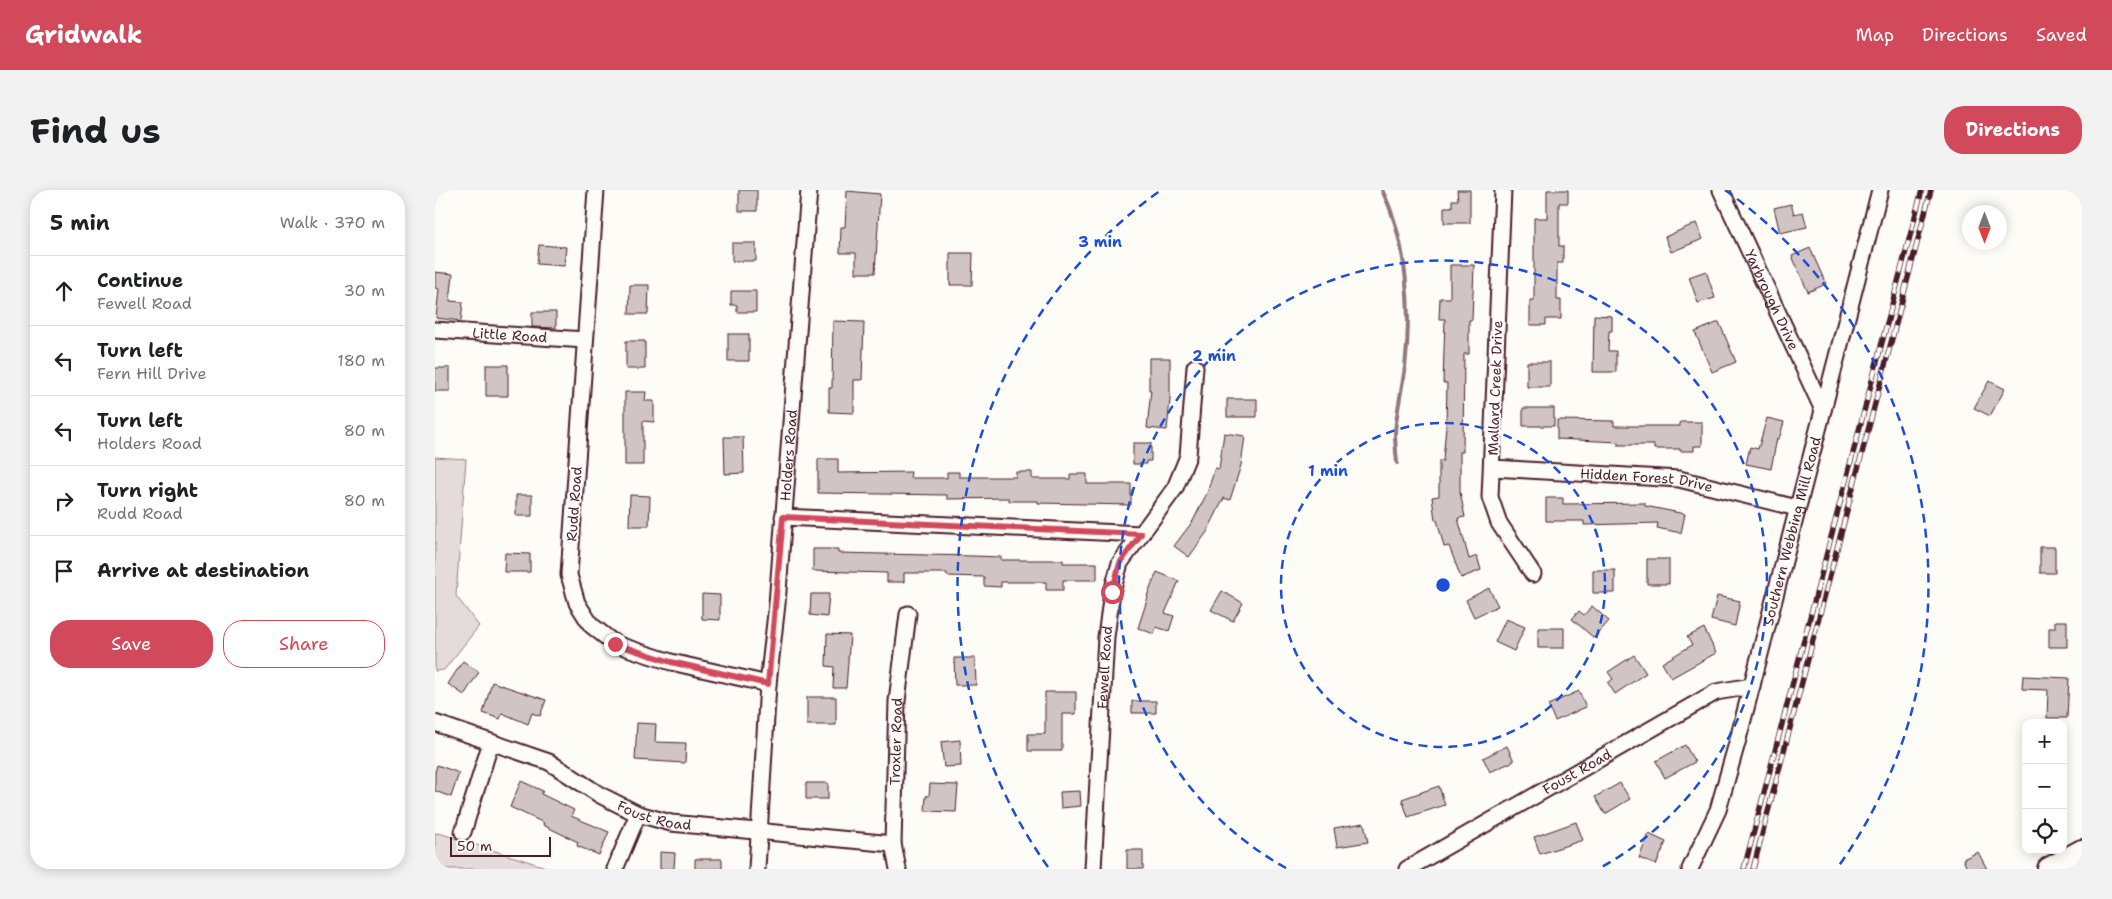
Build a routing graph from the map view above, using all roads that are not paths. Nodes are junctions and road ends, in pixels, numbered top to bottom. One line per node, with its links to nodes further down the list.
1 (596, 190): 7 (street, Rudd Road)
2 (809, 190): 12 (street, Holders Road)
3 (1503, 190): 10 (street, Mallard Creek Drive)
4 (1721, 190): 9 (street, Yarbrough Drive)
5 (1880, 190): 9 (street, Southern Webbing Mill Road)
6 (435, 330): 7 (street, Little Road)
7 (585, 340): 16 (street, Rudd Road)
8 (1195, 367): 13 (street, Fewell Road)
9 (1823, 410): 11 (street, Southern Webbing Mill Road)
10 (1492, 468): 11 (street, Hidden Forest Drive); 14 (street, Mallard Creek Drive)
11 (1797, 508): 17 (street, Southern Webbing Mill Road)
12 (783, 517): 13 (street); 16 (street, Holders Road)
13 (1141, 534): 28 (street, Fewell Road)
14 (1533, 574)
15 (908, 614): 23 (street, Troxler Road)
16 (768, 684): 22 (street, Holders Road)
17 (1753, 686): 29 (street, Foust Road); 30 (street, Southern Webbing Mill Road)
18 (435, 723): 19 (street, Foust Road)
19 (491, 742): 20 (street, Foust Road); 21 (street)
20 (638, 814): 22 (street, Foust Road); 25 (street)
21 (463, 832)
22 (760, 832): 23 (street, Foust Road); 26 (street, Holders Road)
23 (893, 844): 27 (street, Troxler Road)
24 (2082, 851): 31 (main road)
25 (615, 869)
26 (757, 869)
27 (898, 869)
28 (1093, 869)
29 (1407, 869)
30 (1690, 869)
31 (2049, 869)

